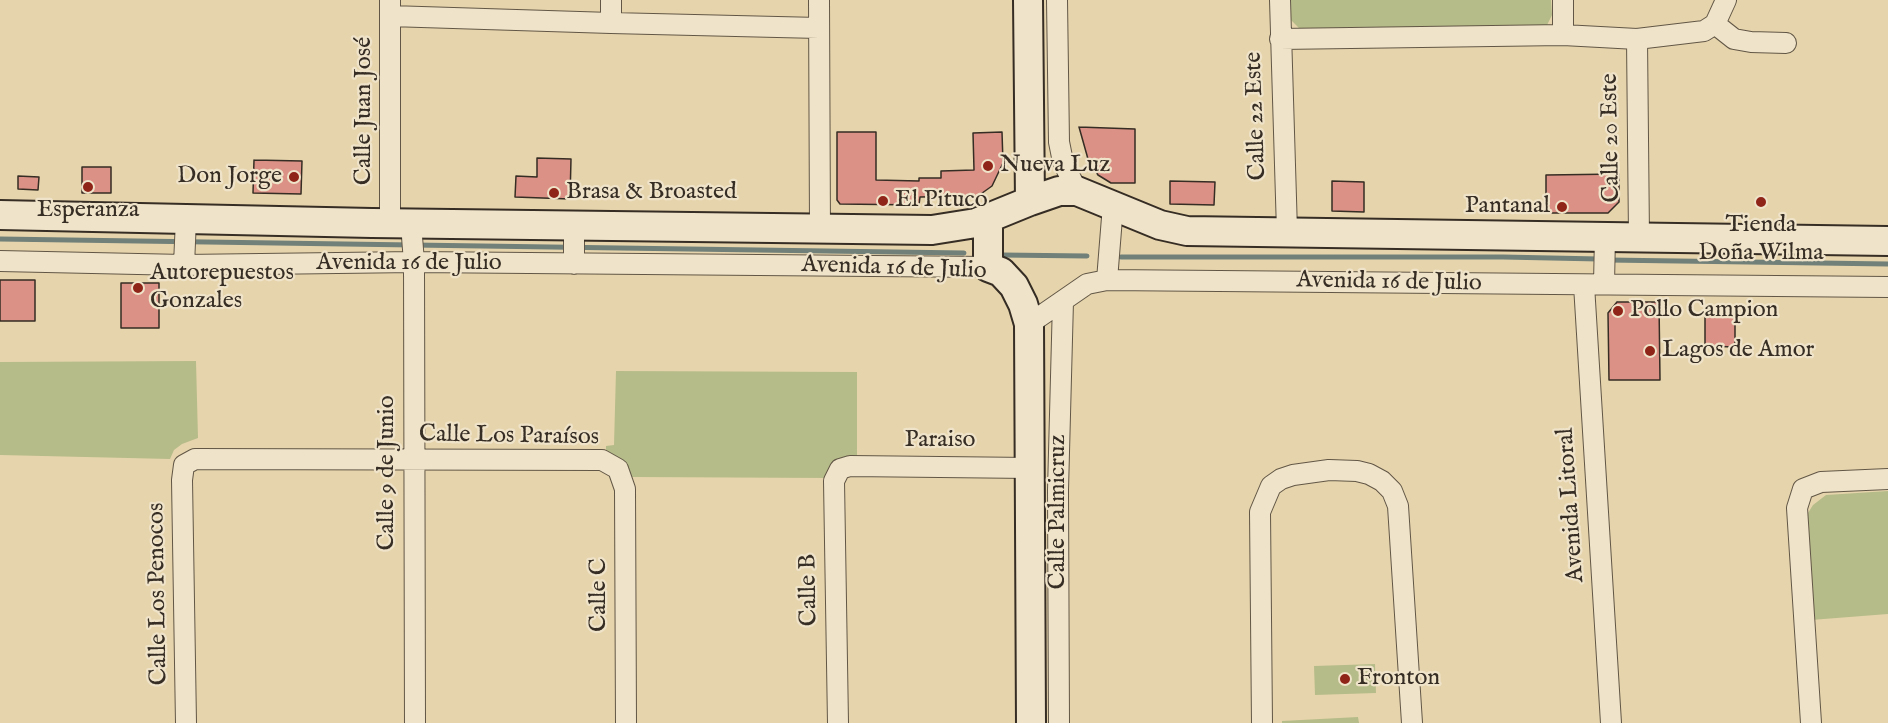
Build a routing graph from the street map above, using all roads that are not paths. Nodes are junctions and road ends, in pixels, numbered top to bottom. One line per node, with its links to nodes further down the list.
1 (611, 0): 9 (street)
2 (819, 0): 11 (street)
3 (1028, 0): 17 (street)
4 (1057, 0): 16 (street)
5 (1280, 0): 13 (street, Calle 22 Este)
6 (1563, 0): 12 (street)
7 (1726, 0): 10 (street)
8 (390, 8): 9 (street); 24 (street, Calle Juan José)
9 (611, 23): 11 (street)
10 (1715, 24): 14 (street); 15 (street)
11 (819, 28): 20 (street)
12 (1563, 35): 13 (street); 14 (street)
13 (1281, 39): 22 (street, Calle 22 Este)
14 (1636, 39): 23 (street, Calle 20 Este)
15 (1786, 43)
16 (1077, 191): 17 (street, Avenida 16 de Julio); 18 (street, Avenida 16 de Julio)
17 (1030, 201): 28 (street, Avenida 16 de Julio)
18 (1113, 205): 22 (street, Avenida 16 de Julio); 31 (street)
19 (0, 215): 25 (street, Avenida 16 de Julio)
20 (820, 229): 21 (street, Avenida 16 de Julio); 28 (street, Avenida 16 de Julio)
21 (574, 231): 24 (street, Avenida 16 de Julio); 30 (street)
22 (1287, 231): 27 (street, Avenida 16 de Julio)
23 (1639, 237): 26 (street, Avenida 16 de Julio); 27 (street, Avenida 16 de Julio)
24 (408, 239): 25 (street, Avenida 16 de Julio); 25 (street, Avenida 16 de Julio); 30 (street, Avenida 16 de Julio); 37 (street, Calle 9 de Junio)
25 (185, 241): 29 (street, Avenida 16 de Julio)
26 (1888, 241)
27 (1605, 242): 32 (street)
28 (988, 248): 30 (street, Avenida 16 de Julio); 36 (street, Avenida 16 de Julio)
29 (0, 261)
30 (574, 261)
31 (1107, 273): 33 (street, Avenida 16 de Julio); 35 (street, Avenida 16 de Julio)
32 (1604, 277): 33 (street, Avenida 16 de Julio); 34 (street, Avenida 16 de Julio)
33 (1584, 285): 51 (street, Avenida Litoral)
34 (1888, 287)
35 (1063, 301): 36 (street, Avenida 16 de Julio); 48 (street, Calle Palmicruz)
36 (1029, 324): 40 (street, Calle Palmicruz)
37 (413, 460): 38 (street, Calle Los Paraísos); 41 (street, Calle Los Paraísos); 44 (street, Calle 9 de Junio)
38 (184, 465): 43 (street, Calle Los Penocos)
39 (850, 466): 40 (street, Paraiso); 46 (street, Calle B)
40 (1030, 468): 47 (street, Calle Palmicruz)
41 (618, 469): 45 (street, Calle C)
42 (1888, 479): 52 (street)
43 (186, 723)
44 (415, 723)
45 (626, 723)
46 (838, 723)
47 (1031, 723)
48 (1059, 723)
49 (1262, 723): 50 (street)
50 (1412, 723)
51 (1611, 723)
52 (1811, 723)

